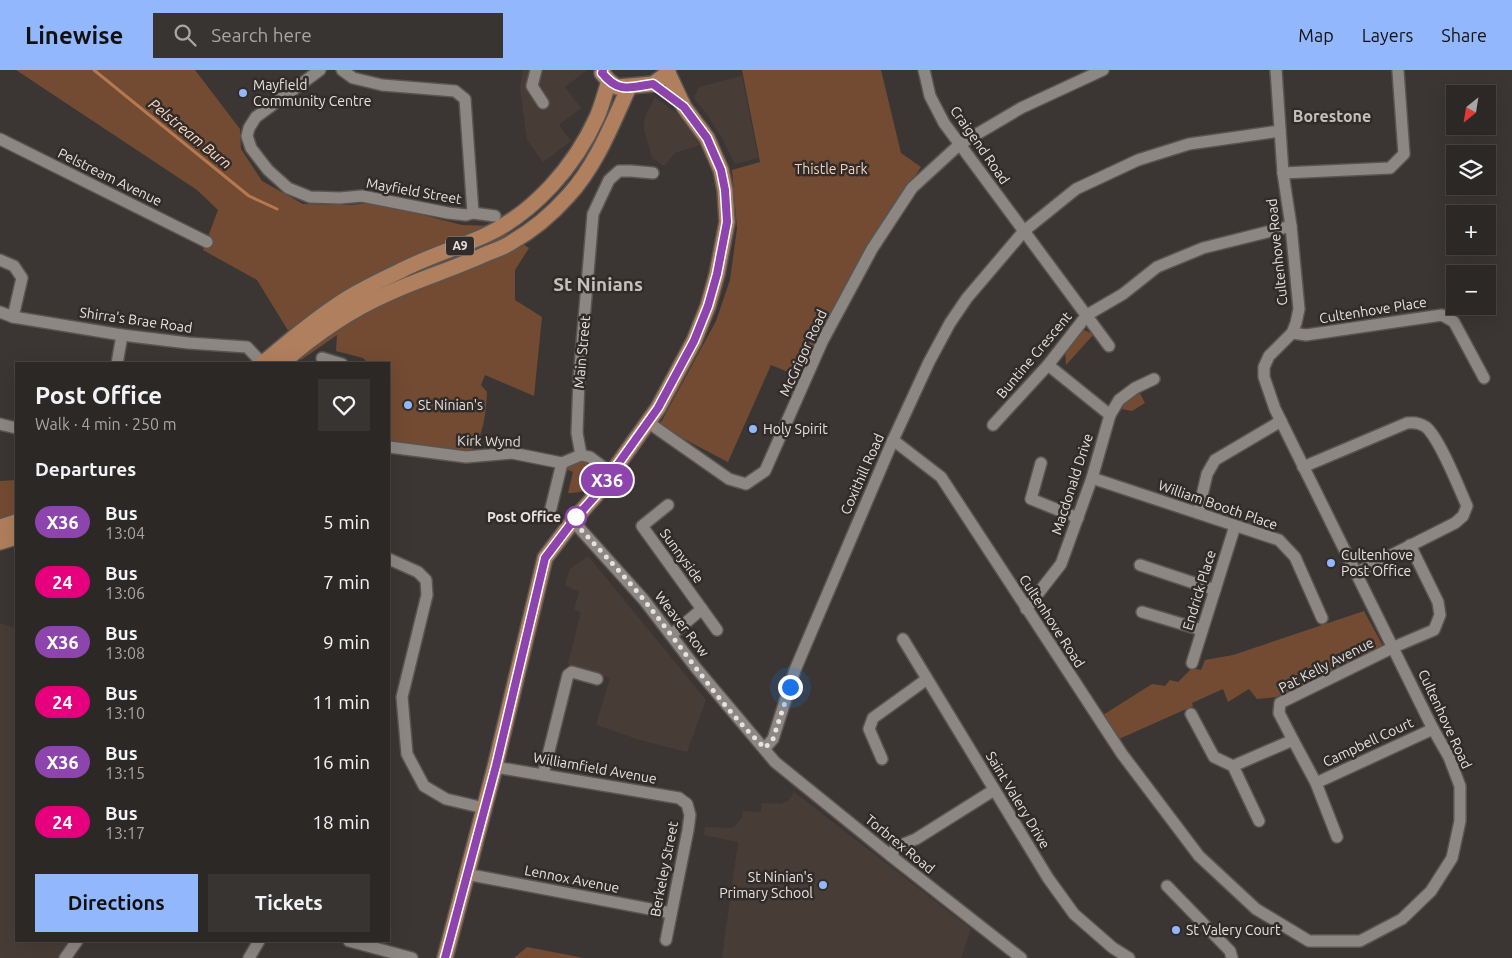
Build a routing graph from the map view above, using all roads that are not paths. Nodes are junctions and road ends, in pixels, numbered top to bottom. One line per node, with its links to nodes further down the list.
1 (320, 70): 19 (street, Mayfield Street)
2 (342, 70): 19 (street)
3 (536, 70): 12 (street)
4 (924, 70): 16 (street, Craigend Road)
5 (1103, 70): 16 (street)
6 (1276, 70): 14 (street, Cultenhove Road)
7 (668, 72): 10 (main road, A9); 13 (main road)
8 (1398, 72): 18 (street)
9 (604, 73): 11 (main road, A9); 34 (main road, A9)
10 (653, 84): 11 (main road, A9); 13 (main road)
11 (629, 87): 35 (main road, A9)
12 (543, 103)
13 (684, 107): 42 (main road)
14 (1280, 132): 18 (street, Cultenhove Road); 22 (street, Coxithill Road)
15 (0, 139): 23 (street, Pelstream Avenue)
16 (960, 144): 22 (street, Craigend Road); 42 (street, McGrigor Road)
17 (653, 173): 48 (street, Main Street)
18 (1283, 173): 21 (street, Cultenhove Road)
19 (473, 213): 20 (street, Mayfield Street)
20 (495, 216)
21 (1291, 226): 26 (street, Buntine Crescent); 28 (street, Cultenhove Road)
22 (1024, 231): 26 (street, Craigend Road); 46 (street, Coxithill Road)
23 (207, 242)
24 (0, 260): 27 (street)
25 (0, 312): 27 (street, Shirra's Brae Road)
26 (1087, 315): 30 (street, Craigend Road); 37 (street, Buntine Crescent)
27 (13, 316): 29 (street, Shirra's Brae Road)
28 (1292, 333): 38 (street, Cultenhove Place); 41 (street, Cultenhove Road)
29 (122, 336): 32 (street); 33 (street, Shirra's Brae Road)
30 (1109, 346)
31 (322, 358): 36 (street)
32 (117, 362)
33 (260, 362)
34 (264, 362)
35 (284, 362)
36 (335, 362)
37 (1048, 365): 40 (street); 44 (street, Buntine Crescent)
38 (1484, 378)
39 (1154, 379): 40 (street, Macdonald Drive)
40 (1110, 415): 53 (street, Macdonald Drive)
41 (1281, 421): 51 (street, Cultenhove Road); 56 (street)
42 (649, 423): 52 (main road)
43 (0, 424): 45 (street)
44 (993, 425)
45 (15, 428)
46 (893, 440): 70 (street, Cultenhove Road); 84 (street, Coxithill Road)
47 (390, 447): 49 (street, Kirk Wynd)
48 (581, 455): 49 (street); 52 (street)
49 (562, 463): 55 (street)
50 (1041, 463): 57 (street)
51 (1303, 467): 64 (street); 67 (street, Cultenhove Road)
52 (611, 472): 58 (main road)
53 (1092, 478): 56 (street, William Booth Place); 57 (street, Macdonald Drive)
54 (668, 505): 69 (street, Sunnyside)
55 (550, 512)
56 (1198, 514): 60 (street, William Booth Place)
57 (1078, 518): 70 (street, Macdonald Drive)
58 (573, 521): 75 (street, Weaver Row); 86 (main road)
59 (15, 522): 61 (main road)
60 (1235, 526): 68 (street, Endrick Place); 72 (street, William Booth Place)
61 (0, 527)
62 (15, 537): 63 (main road)
63 (0, 542)
64 (1410, 545): 67 (street); 77 (street)
65 (390, 560): 92 (street)
66 (1140, 566): 68 (street)
67 (1356, 573): 77 (street, Cultenhove Road)
68 (1215, 590): 74 (street, Endrick Place)
69 (702, 609): 73 (street, Sunnyside); 75 (street)
70 (1026, 609): 82 (street, Cultenhove Road)
71 (1142, 612): 74 (street)
72 (1322, 618)
73 (717, 630)
74 (1202, 630): 78 (street, Endrick Place)
75 (671, 635): 84 (street, Weaver Row)
76 (904, 639): 80 (street, Saint Valery Drive)
77 (1394, 647): 82 (street, Cultenhove Road); 83 (street, Pat Kelly Avenue)
78 (1192, 663)
79 (597, 679): 88 (street)
80 (927, 679): 85 (street); 90 (street, Saint Valery Drive)
81 (1191, 714): 87 (street)
82 (1433, 729): 89 (street, Campbell Court)
83 (1293, 740): 87 (street); 89 (street, Campbell Court)
84 (765, 748): 95 (street, Torbrex Road)
85 (882, 760)
86 (496, 766): 88 (street, Williamfield Avenue); 92 (main road)
87 (1233, 766): 93 (street)
88 (543, 775): 91 (street, Williamfield Avenue)
89 (1316, 783): 94 (street, Campbell Court)
90 (994, 790): 95 (street); 108 (street, Saint Valery Drive)
91 (687, 804): 98 (street, Berkeley Street)
92 (484, 808): 96 (main road)
93 (1259, 821)
94 (1337, 837)
95 (891, 856): 107 (street, Torbrex Road)
96 (466, 874): 98 (street, Lennox Avenue); 106 (main road)
97 (1167, 886): 109 (street)
98 (671, 913): 99 (street, Berkeley Street)
99 (666, 940)
100 (76, 942): 103 (street)
101 (257, 942): 104 (street)
102 (353, 942): 105 (street)
103 (65, 958)
104 (249, 958)
105 (412, 958)
106 (445, 958)
107 (1021, 958)
108 (1129, 958)
109 (1232, 958)

